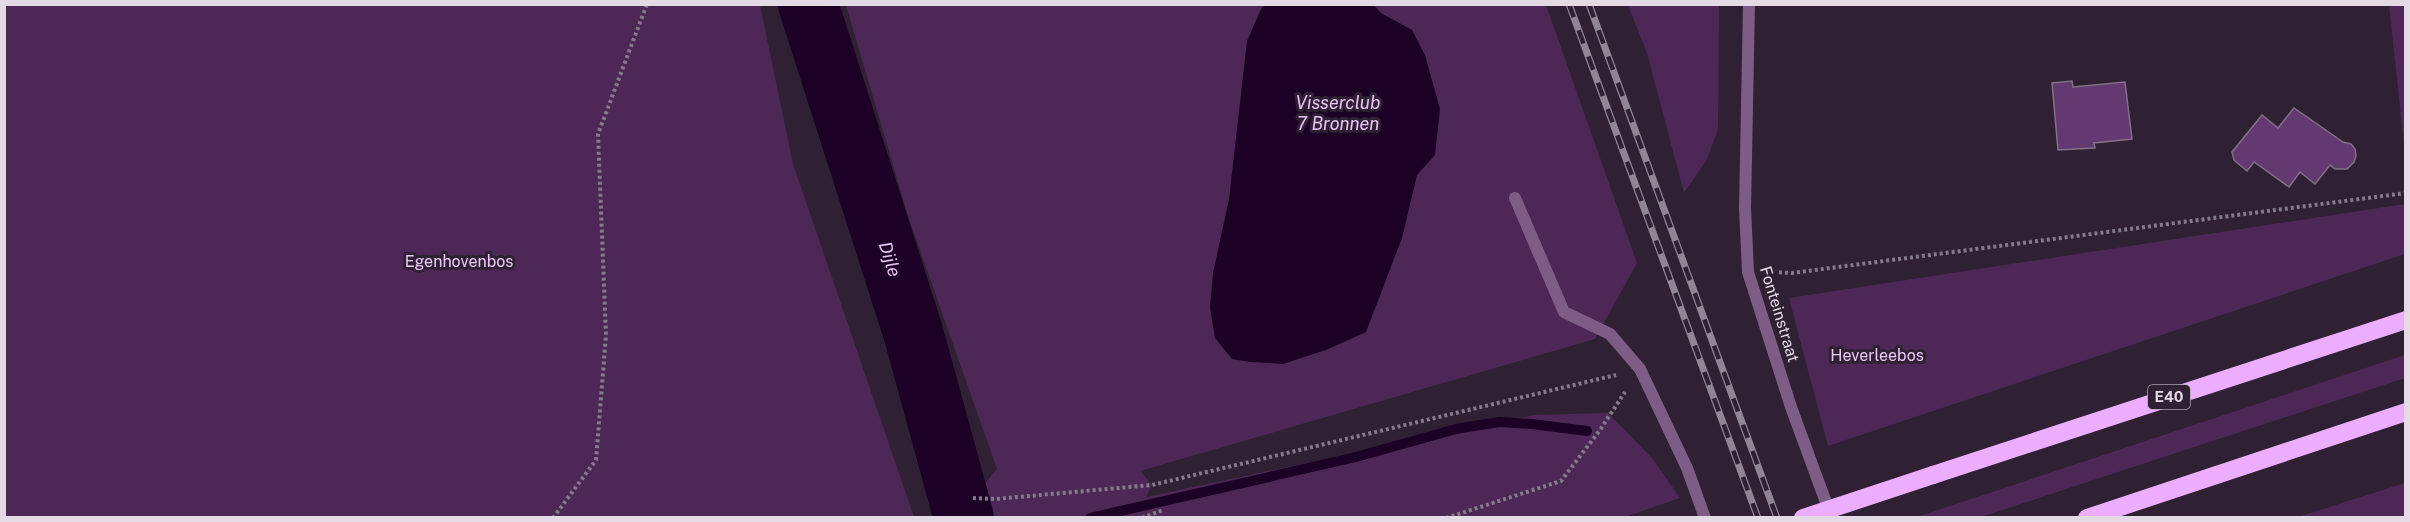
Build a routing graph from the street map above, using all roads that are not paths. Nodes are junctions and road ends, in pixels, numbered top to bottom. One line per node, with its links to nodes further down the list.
1 (1749, 4): 7 (street, Fonteinstraat)
2 (1515, 198): 5 (street)
3 (2406, 320): 6 (highway, E40, bridge)
4 (2406, 412): 8 (highway)
5 (1705, 518)
6 (1803, 518)
7 (1831, 518)
8 (2087, 518)

